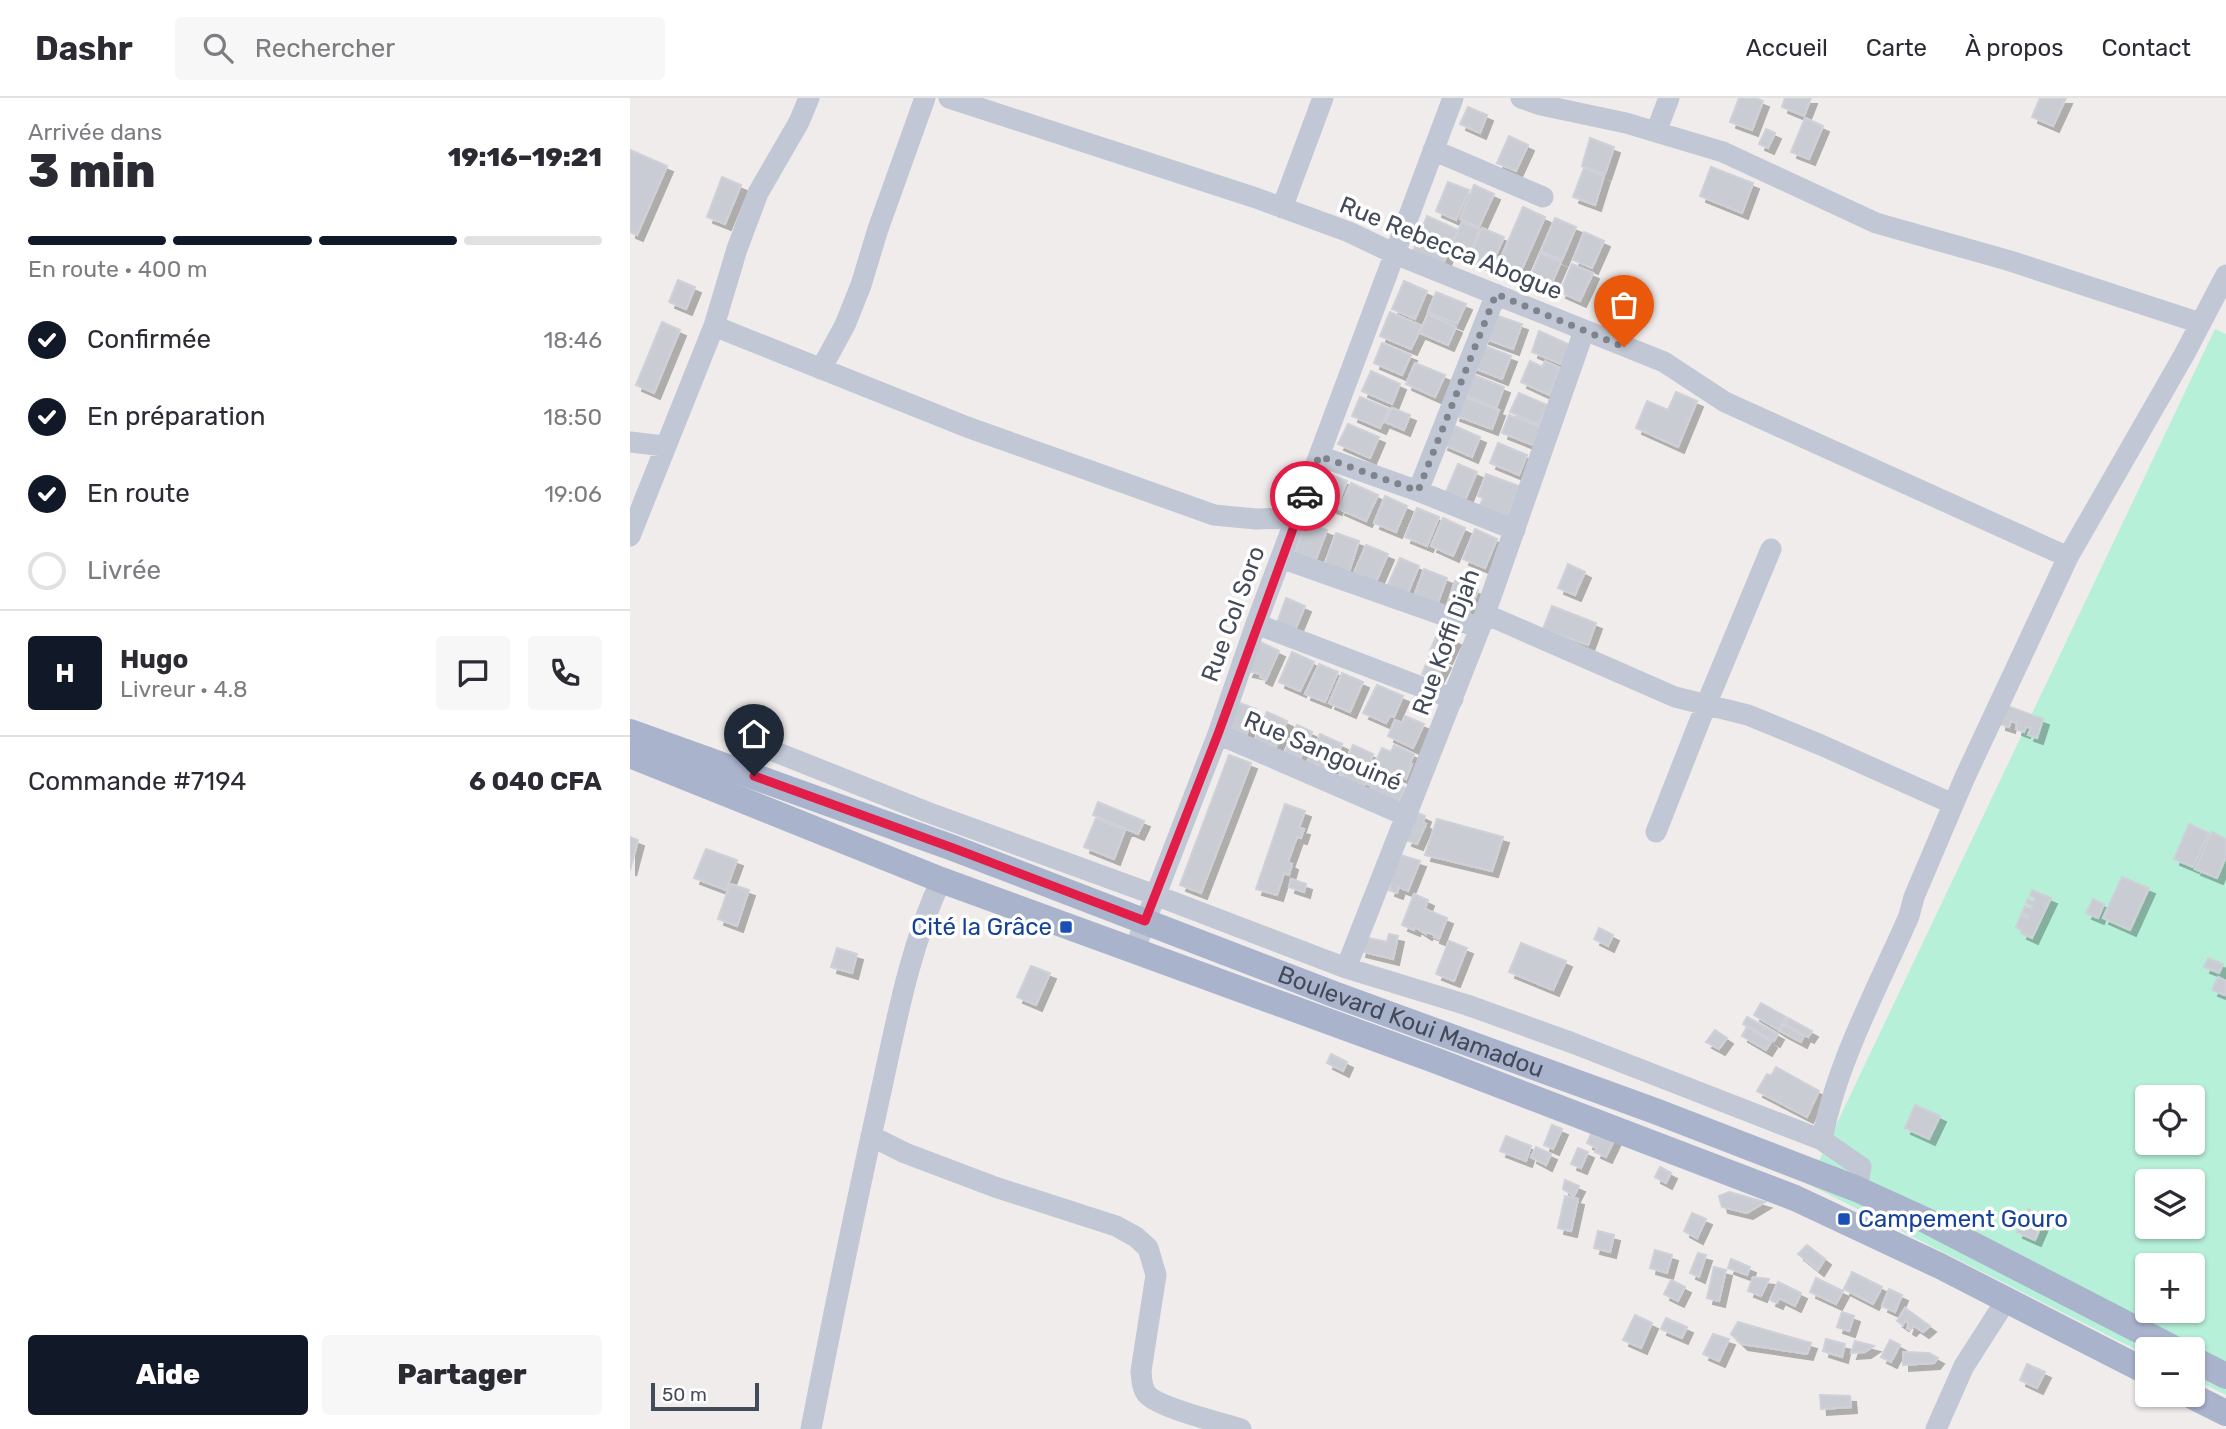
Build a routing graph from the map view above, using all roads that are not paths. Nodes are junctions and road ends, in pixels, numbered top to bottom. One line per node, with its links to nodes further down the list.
1 (809, 98): 16 (street)
2 (925, 98): 18 (street)
3 (949, 98): 11 (street, Rue Rebecca Abogue)
4 (1323, 98): 11 (street)
5 (1453, 98): 9 (street, Rue Col Soro)
6 (1521, 98): 8 (street)
7 (1669, 98): 8 (street)
8 (1656, 132): 15 (street)
9 (1433, 150): 10 (street); 12 (street, Rue Col Soro)
10 (1543, 197)
11 (1282, 208): 12 (street, Rue Rebecca Abogue)
12 (1395, 254): 14 (street, Rue Rebecca Abogue); 21 (street, Rue Col Soro)
13 (2226, 275): 15 (street)
14 (1496, 294): 17 (street, Rue Rebecca Abogue); 22 (street)
15 (2200, 323): 27 (street)
16 (714, 326): 18 (street); 20 (street)
17 (1584, 331): 24 (street, Rue Koffi Djah); 27 (street, Rue Rebecca Abogue)
18 (821, 369): 23 (street)
19 (630, 442): 20 (street)
20 (664, 446): 25 (street)
21 (1319, 456): 22 (street); 23 (street, Rue Col Soro)
22 (1418, 491): 24 (street)
23 (1296, 518): 28 (street, Rue Col Soro)
24 (1515, 530): 29 (street, Rue Koffi Djah)
25 (630, 536)
26 (1771, 549): 32 (street)
27 (2068, 557): 37 (street)
28 (1281, 558): 29 (street); 30 (street, Rue Col Soro)
29 (1482, 621): 31 (street, Rue Koffi Djah); 32 (street)
30 (1256, 624): 31 (street); 34 (street, Rue Col Soro)
31 (1453, 699): 38 (street, Rue Koffi Djah)
32 (1706, 705): 37 (street); 39 (street)
33 (630, 732): 40 (main road, Boulevard Koui Mamadou)
34 (1218, 734): 38 (street, Rue Sangouiné); 42 (street, Rue Col Soro)
35 (768, 749): 42 (street)
36 (630, 755): 41 (main road, Boulevard Koui Mamadou)
37 (1953, 804): 47 (street)
38 (1407, 816): 45 (street, Rue Koffi Djah)
39 (1656, 832)
40 (953, 848): 41 (main road); 43 (main road, Boulevard Koui Mamadou)
41 (941, 880): 44 (main road, Boulevard Koui Mamadou); 46 (street)
42 (1156, 895): 43 (street, Rue Col Soro); 45 (street)
43 (1145, 921): 44 (street, Rue Col Soro); 48 (main road, Boulevard Koui Mamadou)
44 (1134, 951): 49 (main road, Boulevard Koui Mamadou)
45 (1346, 968): 47 (street)
46 (871, 1136): 56 (street); 57 (street)
47 (1822, 1140): 48 (street)
48 (1857, 1189): 50 (main road, Boulevard Koui Mamadou)
49 (2007, 1299): 52 (main road, Boulevard Koui Mamadou); 58 (street)
50 (2152, 1337)
51 (2205, 1365): 53 (main road)
52 (2135, 1366)
53 (2226, 1376)
54 (2205, 1402): 55 (main road)
55 (2226, 1413)
56 (811, 1429)
57 (1241, 1429)
58 (1936, 1429)

